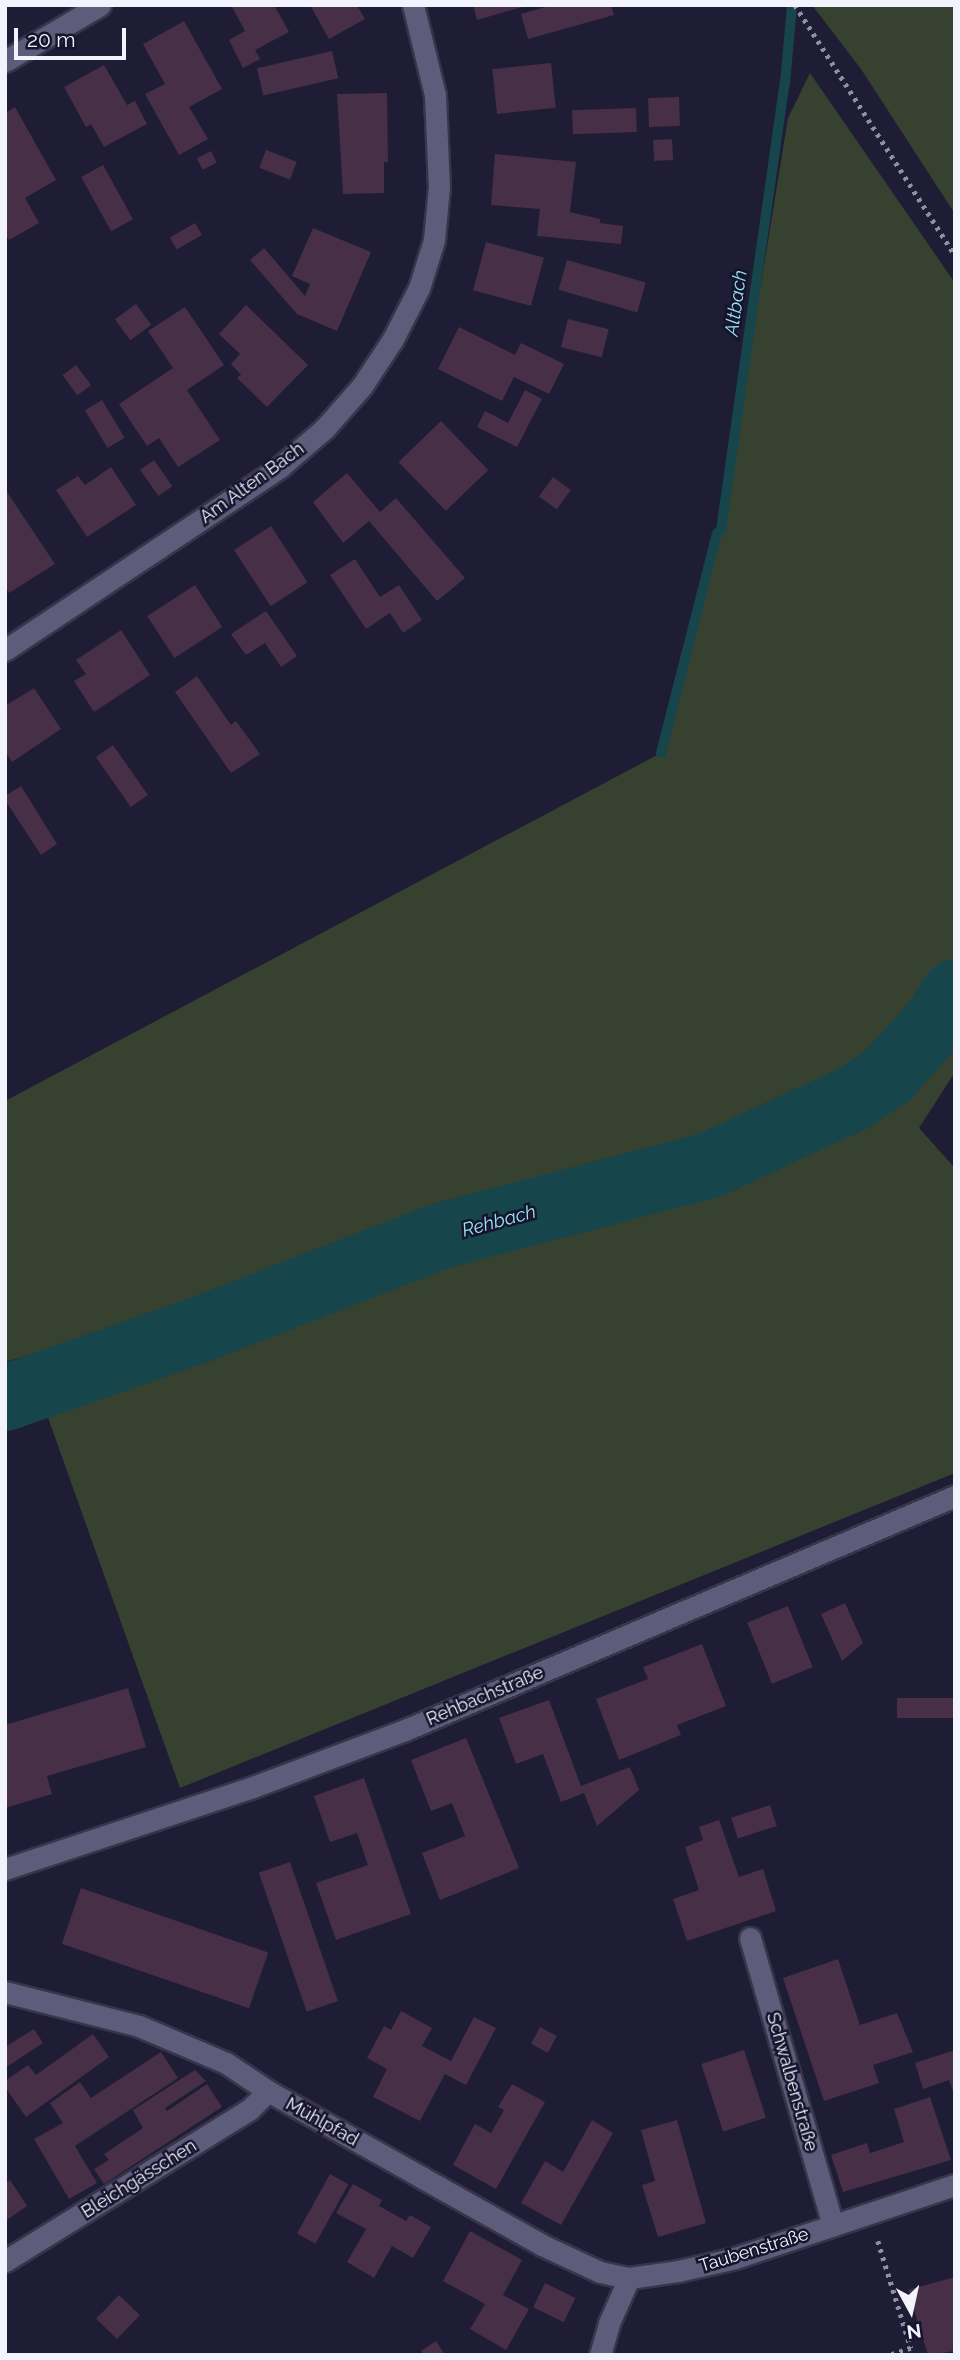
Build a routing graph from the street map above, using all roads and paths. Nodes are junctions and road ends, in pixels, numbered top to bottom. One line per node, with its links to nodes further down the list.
1 (100, 5): 4 (street)
2 (413, 5): 6 (street, Am Alten Bach)
3 (795, 5): 5 (path)
4 (5, 61)
5 (955, 255)
6 (5, 650)
7 (955, 1496): 8 (street, Rehbachstraße)
8 (5, 1869)
9 (750, 1938): 14 (street, Schwalbenstraße)
10 (5, 1992): 11 (street, Mühlpfad)
11 (268, 2091): 15 (street, Bleichgässchen); 16 (street, Mühlpfad)
12 (955, 2185): 13 (street, Taubenstraße)
13 (869, 2213): 14 (street, Taubenstraße); 18 (path)
14 (833, 2225): 16 (street, Taubenstraße)
15 (5, 2261)
16 (629, 2278): 17 (street)
17 (600, 2355)
18 (891, 2355)

